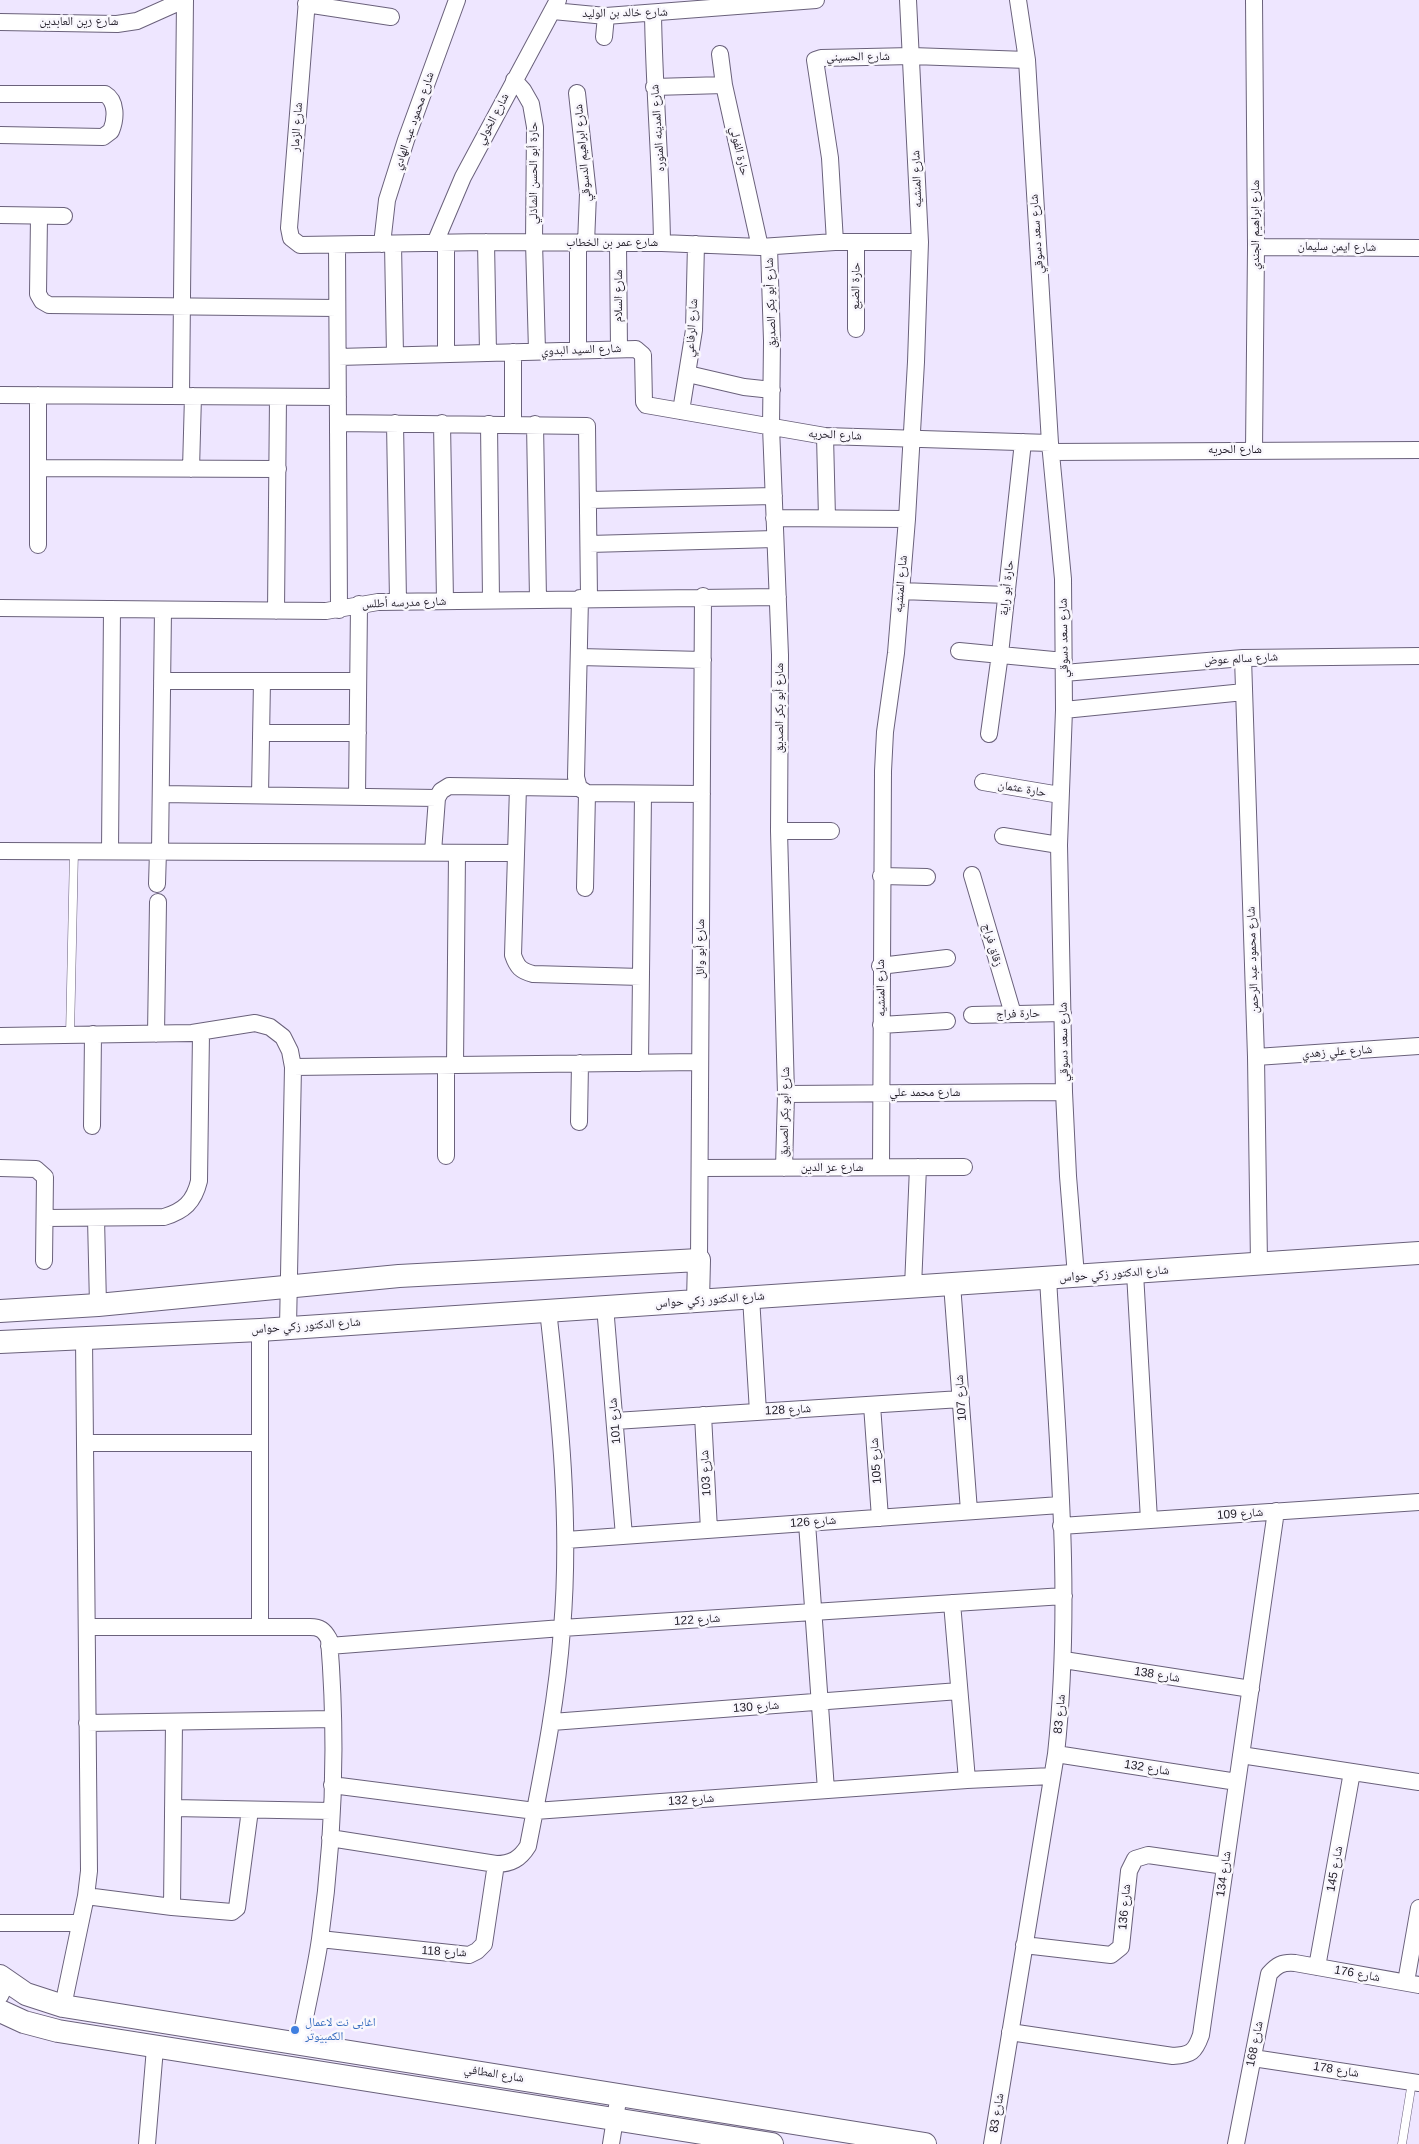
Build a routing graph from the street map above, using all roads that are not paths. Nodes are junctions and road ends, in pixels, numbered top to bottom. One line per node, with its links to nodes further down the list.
1 (185, 0): 12 (street, شارع زين العابدين); 42 (street)
2 (457, 0): 35 (street, شارع محمود عبد الهادي)
3 (816, 0): 9 (street, شارع خالد بن الوليد)
4 (908, 0): 15 (street, شارع المنشيه)
5 (1018, 0): 16 (street, شارع سعد دسوقي)
6 (1254, 0): 39 (street, شارع ابراهيم الجندي)
7 (307, 2): 11 (street); 37 (street, شارع الزمار)
8 (555, 6): 10 (street, شارع خالد بن الوليد); 17 (street, شارع الخولي)
9 (653, 13): 10 (street, شارع خالد بن الوليد); 19 (street, شارع المدينه المنوره)
10 (606, 16): 13 (street)
11 (391, 17)
12 (0, 22)
13 (604, 38)
14 (720, 54): 18 (street, حارة الفولي)
15 (912, 56): 16 (street, شارع الحسيني); 28 (street, شارع الحسيني); 30 (street, شارع المنشيه)
16 (1027, 60): 71 (street, شارع سعد دسوقي)
17 (514, 80): 27 (street, حارة أبو الحسن الشاذلي); 31 (street, شارع الخولي)
18 (724, 85): 19 (street); 40 (street, حارة الفولي)
19 (654, 87): 34 (street, شارع المدينه المنوره)
20 (578, 93): 32 (street, شارع ابراهيم الدسوقي)
21 (0, 94): 22 (street)
22 (0, 135)
23 (0, 215): 24 (street)
24 (39, 216): 25 (street); 42 (street)
25 (64, 216)
26 (486, 242): 27 (street, شارع عمر بن الخطاب); 31 (street, شارع عمر بن الخطاب); 49 (street)
27 (534, 242): 32 (street, شارع عمر بن الخطاب); 47 (street, حارة أبو الحسن الشاذلي)
28 (834, 242): 29 (street, شارع عمر بن الخطاب); 40 (street, شارع عمر بن الخطاب)
29 (856, 242): 30 (street, شارع عمر بن الخطاب); 44 (street, حارة الضبع)
30 (920, 242): 69 (street, شارع المنشيه)
31 (441, 243): 35 (street, شارع عمر بن الخطاب); 50 (street)
32 (582, 243): 33 (street, شارع عمر بن الخطاب); 46 (street, شارع ابراهيم الدسوقي)
33 (618, 243): 34 (street, شارع عمر بن الخطاب); 45 (street, شارع السلام)
34 (662, 243): 36 (street, شارع عمر بن الخطاب)
35 (387, 244): 38 (street, شارع عمر بن الخطاب); 51 (street, شارع محمود عبد الهادي)
36 (696, 244): 40 (street, شارع عمر بن الخطاب); 53 (street, شارع الرفاعي)
37 (305, 246): 38 (street, شارع عمر بن الخطاب)
38 (337, 246): 43 (street)
39 (1256, 246): 41 (street, شارع ايمن سليمان); 72 (street, شارع ابراهيم الجندي)
40 (765, 247): 54 (street, شارع أبو بكر الصديق)
41 (1419, 248)
42 (183, 306): 43 (street); 57 (street)
43 (337, 308): 52 (street)
44 (856, 329)
45 (619, 349): 46 (street, شارع السيد البدوي); 60 (street, شارع السيد البدوي)
46 (578, 350): 47 (street, شارع السيد البدوي)
47 (537, 351): 48 (street, شارع السيد البدوي)
48 (513, 352): 49 (street, شارع السيد البدوي); 65 (street)
49 (488, 353): 50 (street, شارع السيد البدوي)
50 (446, 354): 51 (street, شارع السيد البدوي)
51 (395, 355): 52 (street, شارع السيد البدوي)
52 (338, 357): 59 (street)
53 (688, 374): 54 (street); 60 (street, شارع الرفاعي)
54 (772, 390): 67 (street, شارع أبو بكر الصديق)
55 (0, 395): 56 (street)
56 (38, 395): 57 (street); 74 (street)
57 (187, 396): 58 (street); 75 (street)
58 (278, 397): 59 (street); 76 (street)
59 (338, 397): 61 (street)
60 (681, 411): 67 (street, شارع السيد البدوي)
61 (338, 423): 62 (street); 98 (street)
62 (395, 423): 63 (street); 92 (street)
63 (442, 423): 64 (street); 93 (street)
64 (489, 424): 65 (street); 91 (street)
65 (513, 424): 66 (street)
66 (535, 424): 78 (street); 90 (street)
67 (771, 427): 68 (street, شارع الحريه); 77 (street, شارع أبو بكر الصديق)
68 (824, 436): 69 (street, شارع الحريه); 80 (street)
69 (912, 438): 70 (street, شارع الحريه); 81 (street, شارع المنشيه)
70 (1023, 442): 71 (street, شارع الحريه); 86 (street, حارة أبو راية)
71 (1051, 448): 72 (street, شارع الحريه); 106 (street, شارع سعد دسوقي)
72 (1254, 450): 73 (street, شارع الحريه)
73 (1419, 450)
74 (38, 468): 75 (street); 84 (street)
75 (191, 469): 76 (street)
76 (278, 469): 99 (street)
77 (774, 496): 78 (street); 79 (street, شارع أبو بكر الصديق)
78 (589, 500): 83 (street)
79 (774, 518): 80 (street); 82 (street, شارع أبو بكر الصديق)
80 (828, 518): 81 (street)
81 (907, 519): 85 (street, شارع المنشيه)
82 (775, 540): 83 (street); 88 (street, شارع أبو بكر الصديق)
83 (589, 544): 89 (street)
84 (38, 545)
85 (900, 591): 86 (street); 136 (street, شارع المنشيه)
86 (1007, 595): 101 (street, حارة أبو راية)
87 (703, 596): 88 (street, شارع مدرسه أطلس); 89 (street, شارع مدرسه أطلس); 105 (street, شارع أبو وائل)
88 (778, 597): 125 (street, شارع أبو بكر الصديق)
89 (585, 598): 90 (street, شارع مدرسه أطلس); 103 (street)
90 (538, 599): 91 (street, شارع مدرسه أطلس)
91 (491, 600): 93 (street, شارع مدرسه أطلس)
92 (398, 601): 93 (street, شارع مدرسه أطلس); 94 (street, شارع مدرسه أطلس)
93 (445, 601)
94 (360, 604): 98 (street, شارع مدرسه أطلس); 109 (street)
95 (0, 608): 96 (street, شارع مدرسه أطلس)
96 (112, 609): 97 (street, شارع مدرسه أطلس); 131 (street)
97 (163, 610): 99 (street, شارع مدرسه أطلس); 107 (street)
98 (339, 610): 99 (street, شارع مدرسه أطلس)
99 (276, 611)
100 (959, 651): 101 (street, شارع سالم عوض)
101 (1000, 654): 106 (street, شارع سالم عوض); 114 (street, حارة أبو راية)
102 (1419, 656): 104 (street, شارع سالم عوض)
103 (579, 658): 105 (street); 117 (street)
104 (1243, 658): 106 (street, شارع سالم عوض); 110 (street, شارع محمود عبد الرحمن)
105 (703, 660): 120 (street, شارع أبو وائل)
106 (1064, 667): 111 (street, شارع سعد دسوقي)
107 (162, 680): 108 (street); 118 (street)
108 (262, 681): 109 (street); 112 (street)
109 (358, 681): 113 (street)
110 (1244, 692): 111 (street); 156 (street, شارع محمود عبد الرحمن)
111 (1064, 710): 122 (street, شارع سعد دسوقي)
112 (261, 732): 113 (street); 121 (street)
113 (358, 733): 123 (street)
114 (989, 734)
115 (983, 782): 122 (street, حارة عثمان)
116 (518, 787): 117 (street); 124 (street); 135 (street)
117 (583, 790): 119 (street); 140 (street)
118 (161, 794): 121 (street); 132 (street)
119 (643, 794): 120 (street); 144 (street)
120 (702, 794): 158 (street, شارع أبو وائل)
121 (260, 795): 123 (street)
122 (1060, 796): 128 (street, شارع سعد دسوقي)
123 (357, 797): 124 (street)
124 (437, 798): 133 (street)
125 (779, 831): 126 (street); 164 (street, شارع أبو بكر الصديق)
126 (831, 831)
127 (1003, 836): 128 (street)
128 (1059, 845): 145 (street, شارع سعد دسوقي)
129 (0, 850): 130 (street)
130 (74, 851): 131 (street); 153 (lane)
131 (110, 851): 132 (street)
132 (159, 851): 133 (street); 139 (street)
133 (434, 852): 134 (street)
134 (457, 853): 135 (street); 160 (street)
135 (516, 853): 144 (street)
136 (881, 876): 138 (street); 143 (street, شارع المنشيه)
137 (972, 876): 146 (street, زقاق فراج)
138 (927, 877)
139 (157, 884)
140 (585, 888)
141 (158, 902): 152 (street)
142 (947, 958): 143 (street)
143 (880, 966): 149 (street, شارع المنشيه)
144 (641, 977): 157 (street)
145 (1063, 1013): 146 (street, حارة فراج); 162 (street, شارع سعد دسوقي)
146 (1012, 1014): 147 (street, حارة فراج)
147 (972, 1015)
148 (947, 1021): 149 (street)
149 (881, 1025): 163 (street, شارع المنشيه)
150 (201, 1033): 152 (street); 161 (street); 175 (street)
151 (93, 1034): 152 (street); 153 (street); 166 (street)
152 (156, 1034)
153 (70, 1035): 154 (street)
154 (0, 1036)
155 (1419, 1046): 156 (street, شارع علي زهدي)
156 (1256, 1057): 179 (street, شارع محمود عبد الرحمن)
157 (640, 1062): 158 (street); 159 (street)
158 (700, 1062): 172 (street, شارع أبو وائل)
159 (580, 1064): 160 (street); 165 (street)
160 (450, 1065): 161 (street); 167 (street)
161 (293, 1067): 184 (street)
162 (1064, 1092): 163 (street, شارع محمد علي); 181 (street, شارع سعد دسوقي)
163 (881, 1093): 164 (street, شارع محمد علي); 168 (street, شارع المنشيه)
164 (786, 1094): 173 (street, شارع أبو بكر الصديق)
165 (579, 1122)
166 (92, 1126)
167 (446, 1156)
168 (881, 1167): 169 (street, شارع عز الدين); 173 (street, شارع عز الدين)
169 (918, 1167): 170 (street, شارع عز الدين); 185 (street)
170 (964, 1167)
171 (0, 1168): 174 (street)
172 (700, 1168): 173 (street, شارع عز الدين); 177 (street, شارع أبو وائل)
173 (784, 1168)
174 (45, 1218): 175 (street); 178 (street)
175 (96, 1218): 188 (street)
176 (1419, 1253): 179 (street, شارع الدكتور زكي حواس)
177 (699, 1260): 184 (street); 187 (street, شارع أبو وائل)
178 (44, 1261)
179 (1259, 1262): 180 (street, شارع الدكتور زكي حواس)
180 (1135, 1272): 181 (street, شارع الدكتور زكي حواس); 208 (street)
181 (1076, 1276): 182 (street, شارع الدكتور زكي حواس)
182 (1048, 1278): 183 (street, شارع الدكتور زكي حواس); 204 (street, شارع 83)
183 (952, 1284): 185 (street, شارع الدكتور زكي حواس); 196 (street, شارع 107)
184 (288, 1287): 188 (street); 192 (street)
185 (913, 1287): 186 (street, شارع الدكتور زكي حواس)
186 (751, 1297): 187 (street, شارع الدكتور زكي حواس); 198 (street)
187 (698, 1301): 189 (street, شارع الدكتور زكي حواس)
188 (98, 1304): 191 (street)
189 (605, 1306): 190 (street, شارع الدكتور زكي حواس); 200 (street, شارع 101)
190 (548, 1310): 192 (street, شارع الدكتور زكي حواس); 213 (street)
191 (0, 1311)
192 (288, 1327): 193 (street, شارع الدكتور زكي حواس)
193 (260, 1330): 194 (street, شارع الدكتور زكي حواس); 202 (street)
194 (84, 1338): 195 (street, شارع الدكتور زكي حواس); 201 (street)
195 (0, 1342)
196 (961, 1400): 197 (street, شارع 128); 205 (street, شارع 107)
197 (872, 1405): 198 (street, شارع 128); 207 (street, شارع 105)
198 (758, 1412): 199 (street, شارع 128)
199 (704, 1415): 200 (street, شارع 128); 211 (street, شارع 103)
200 (615, 1421): 212 (street, شارع 101)
201 (86, 1443): 202 (street); 217 (street)
202 (259, 1443): 218 (street)
203 (1419, 1502): 206 (street, شارع 109)
204 (1060, 1505): 205 (street, شارع 126); 210 (street, شارع 83)
205 (969, 1511): 207 (street, شارع 126)
206 (1276, 1511): 208 (street, شارع 109); 222 (street, شارع 134)
207 (880, 1518): 209 (street, شارع 126)
208 (1149, 1520): 210 (street, شارع 109)
209 (808, 1523): 211 (street, شارع 126); 216 (street)
210 (1061, 1526): 214 (street, شارع 83)
211 (709, 1530): 212 (street, شارع 126)
212 (624, 1536): 213 (street, شارع 126)
213 (566, 1540): 219 (street)
214 (1064, 1596): 215 (street, شارع 122); 221 (street, شارع 83)
215 (952, 1603): 216 (street, شارع 122); 223 (street)
216 (813, 1612): 219 (street, شارع 122); 224 (street)
217 (86, 1627): 218 (street); 228 (street)
218 (260, 1627): 220 (street)
219 (562, 1628): 220 (street, شارع 122); 227 (street)
220 (330, 1646): 225 (street)
221 (1064, 1660): 222 (street, شارع 138); 229 (street, شارع 83)
222 (1251, 1689): 230 (street, شارع 134)
223 (959, 1692): 224 (street, شارع 130); 233 (street)
224 (820, 1702): 227 (street, شارع 130); 237 (street)
225 (333, 1719): 226 (street); 236 (street)
226 (174, 1722): 228 (street); 238 (street)
227 (552, 1722): 241 (street)
228 (87, 1723): 245 (street)
229 (1056, 1754): 232 (street, شارع 83); 234 (street, شارع 132)
230 (1241, 1755): 231 (street); 234 (street, شارع 134)
231 (1352, 1772): 235 (street); 253 (street, شارع 145)
232 (1052, 1776): 233 (street, شارع 132); 251 (street, شارع 83)
233 (967, 1780): 237 (street, شارع 132)
234 (1237, 1782): 244 (street, شارع 134)
235 (1419, 1782)
236 (332, 1785): 240 (street); 241 (street, شارع 132)
237 (826, 1790): 241 (street, شارع 132)
238 (173, 1808): 239 (street); 246 (street)
239 (250, 1810): 240 (street); 246 (street)
240 (331, 1811): 242 (street)
241 (535, 1811): 243 (street)
242 (330, 1838): 243 (street); 250 (street)
243 (496, 1864): 250 (street, شارع 118)
244 (1225, 1866): 251 (street, شارع 136); 258 (street, شارع 134)
245 (86, 1896): 246 (street); 249 (street)
246 (172, 1908)
247 (1419, 1908): 254 (street)
248 (0, 1923): 249 (street)
249 (80, 1923): 256 (street)
250 (320, 1939): 259 (street)
251 (1024, 1945): 258 (street, شارع 83)
252 (1295, 1963): 253 (street, شارع 176); 261 (street, شارع 168)
253 (1317, 1967): 254 (street, شارع 176)
254 (1412, 1983)
255 (2, 1985): 256 (street, شارع المطافي)
256 (63, 2006): 259 (street, شارع المطافي)
257 (0, 2012): 260 (street)
258 (1010, 2032): 269 (street, شارع 83)
259 (300, 2044): 263 (street, شارع المطافي)
260 (155, 2048): 264 (street); 265 (street)
261 (1252, 2058): 262 (street, شارع 178); 270 (street, شارع 168)
262 (1416, 2083): 271 (lane)
263 (619, 2094): 264 (street); 268 (street, شارع المطافي)
264 (615, 2120): 266 (street); 267 (street)
265 (147, 2144)
266 (611, 2144)
267 (772, 2144)
268 (925, 2144)
269 (992, 2144)
270 (1236, 2144)
271 (1402, 2144)

